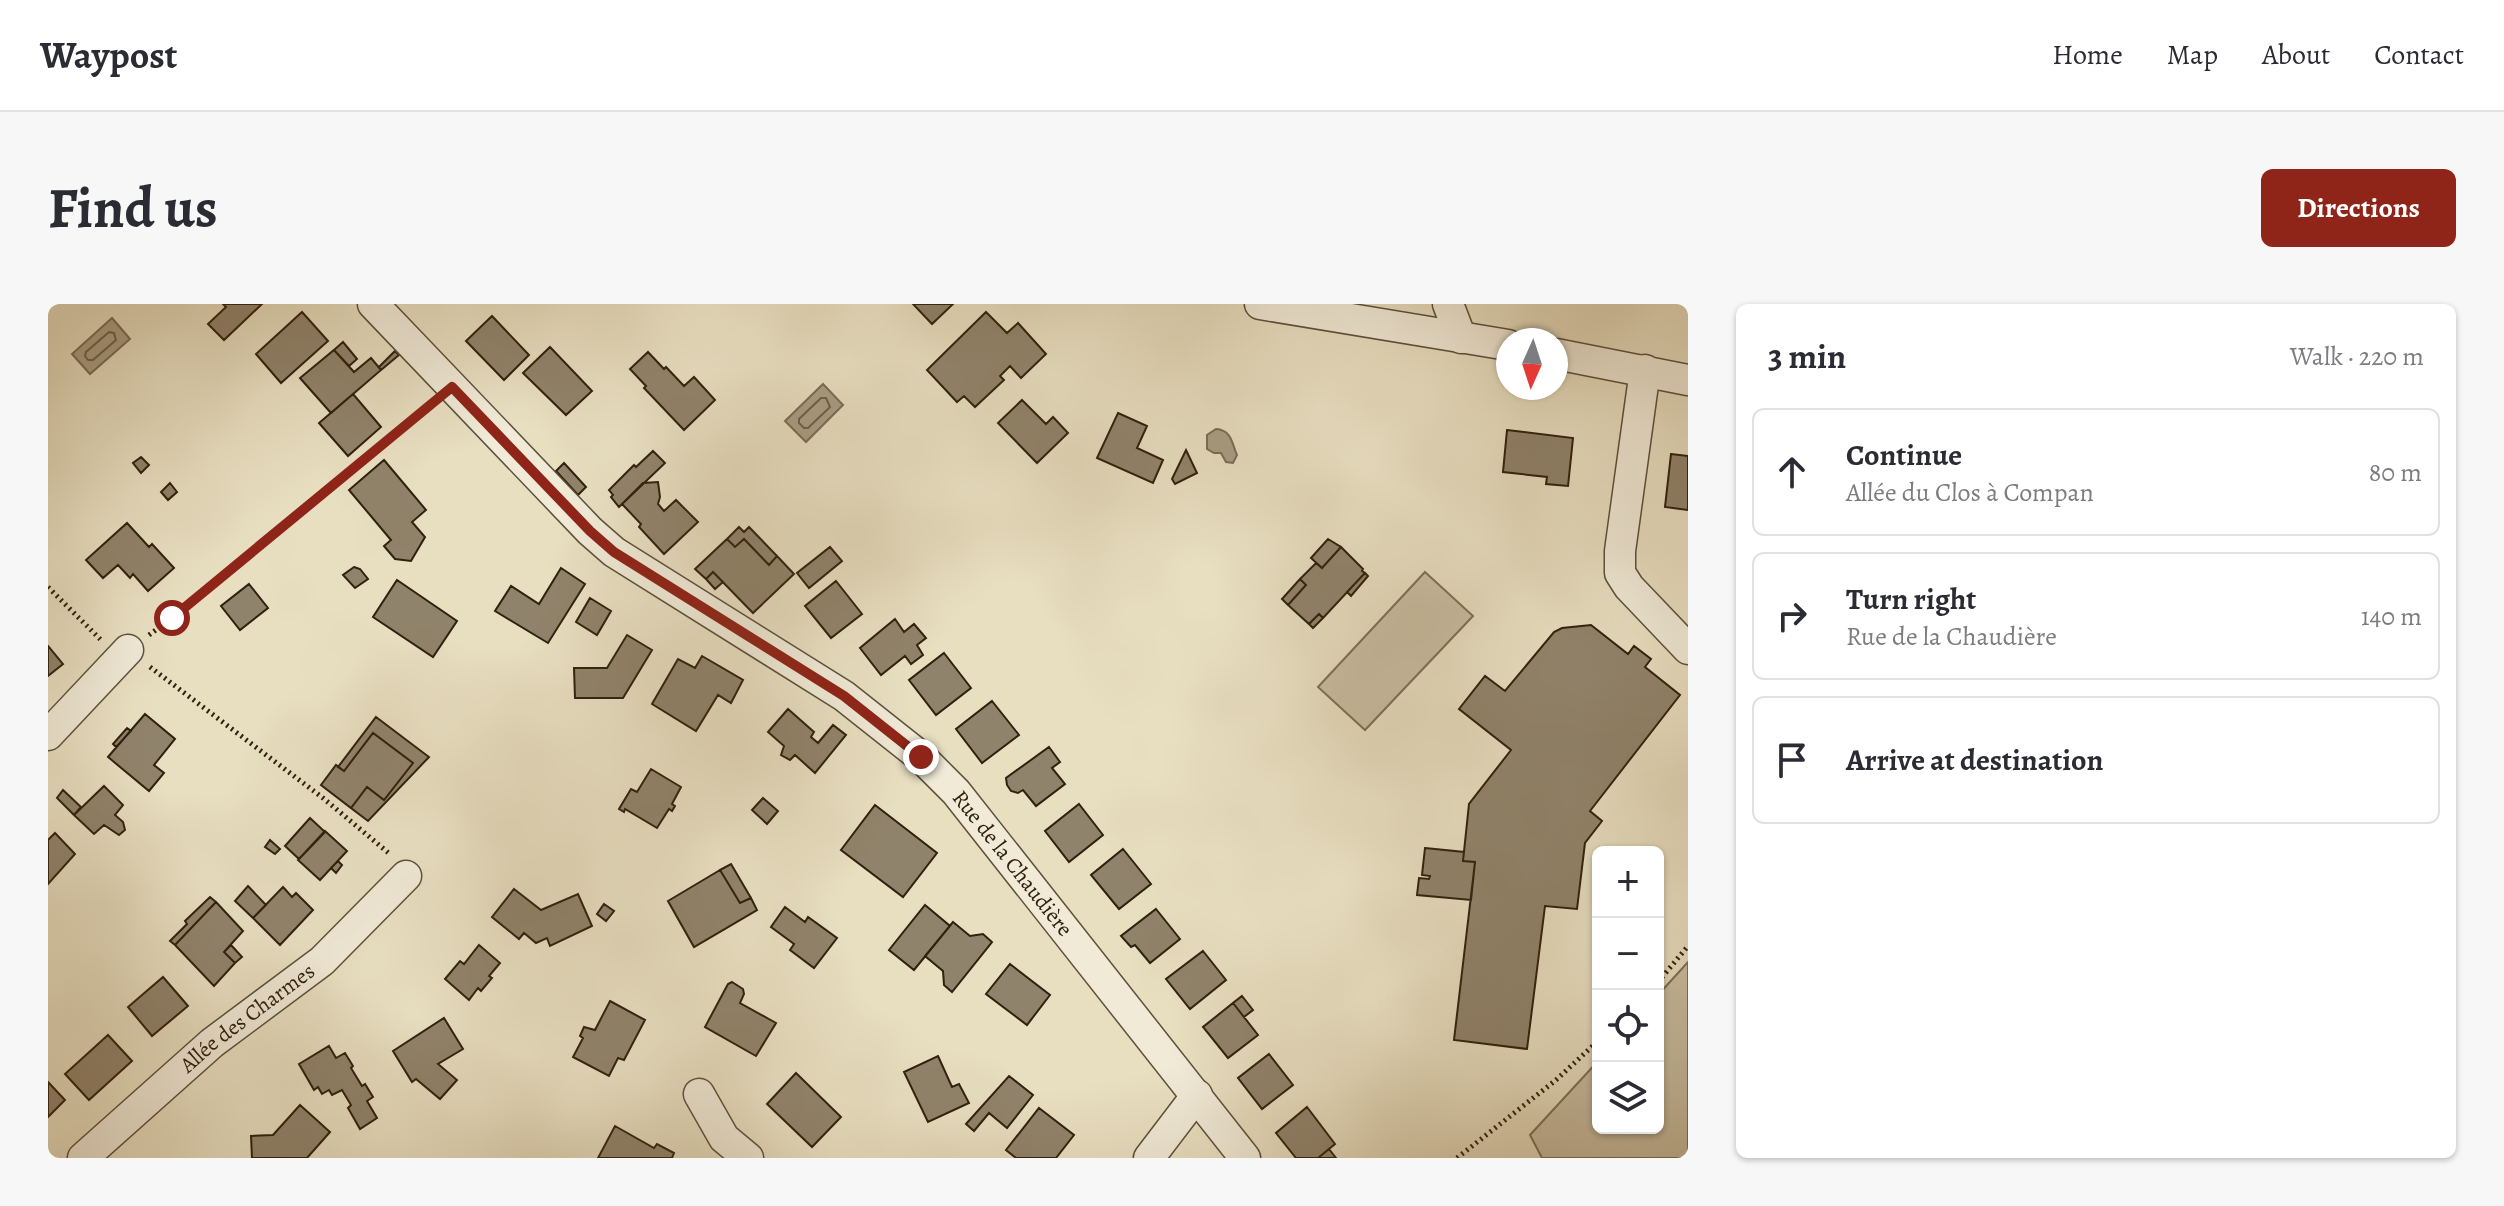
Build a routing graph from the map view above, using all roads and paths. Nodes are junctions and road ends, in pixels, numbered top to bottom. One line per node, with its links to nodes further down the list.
1 (373, 304): 9 (street, Rue de la Chaudière)
2 (1260, 304): 4 (street)
3 (1448, 304): 4 (street)
4 (1461, 338): 5 (street)
5 (1496, 343)
6 (1568, 356): 7 (street)
7 (1645, 370): 8 (street); 12 (street)
8 (1688, 380)
9 (452, 387): 13 (path); 21 (street, Rue de la Chaudière)
10 (48, 587): 11 (path)
11 (99, 639)
12 (1688, 649)
13 (128, 650): 15 (street)
14 (157, 673): 16 (path)
15 (48, 735)
16 (406, 876): 22 (street, Allée des Charmes)
17 (1688, 946): 18 (path)
18 (1664, 975)
19 (1592, 1047): 26 (path)
20 (699, 1094): 23 (street)
21 (1197, 1095): 24 (street); 25 (street, Rue de la Chaudière)
22 (83, 1158)
23 (748, 1158)
24 (1149, 1158)
25 (1245, 1158)
26 (1457, 1158)

